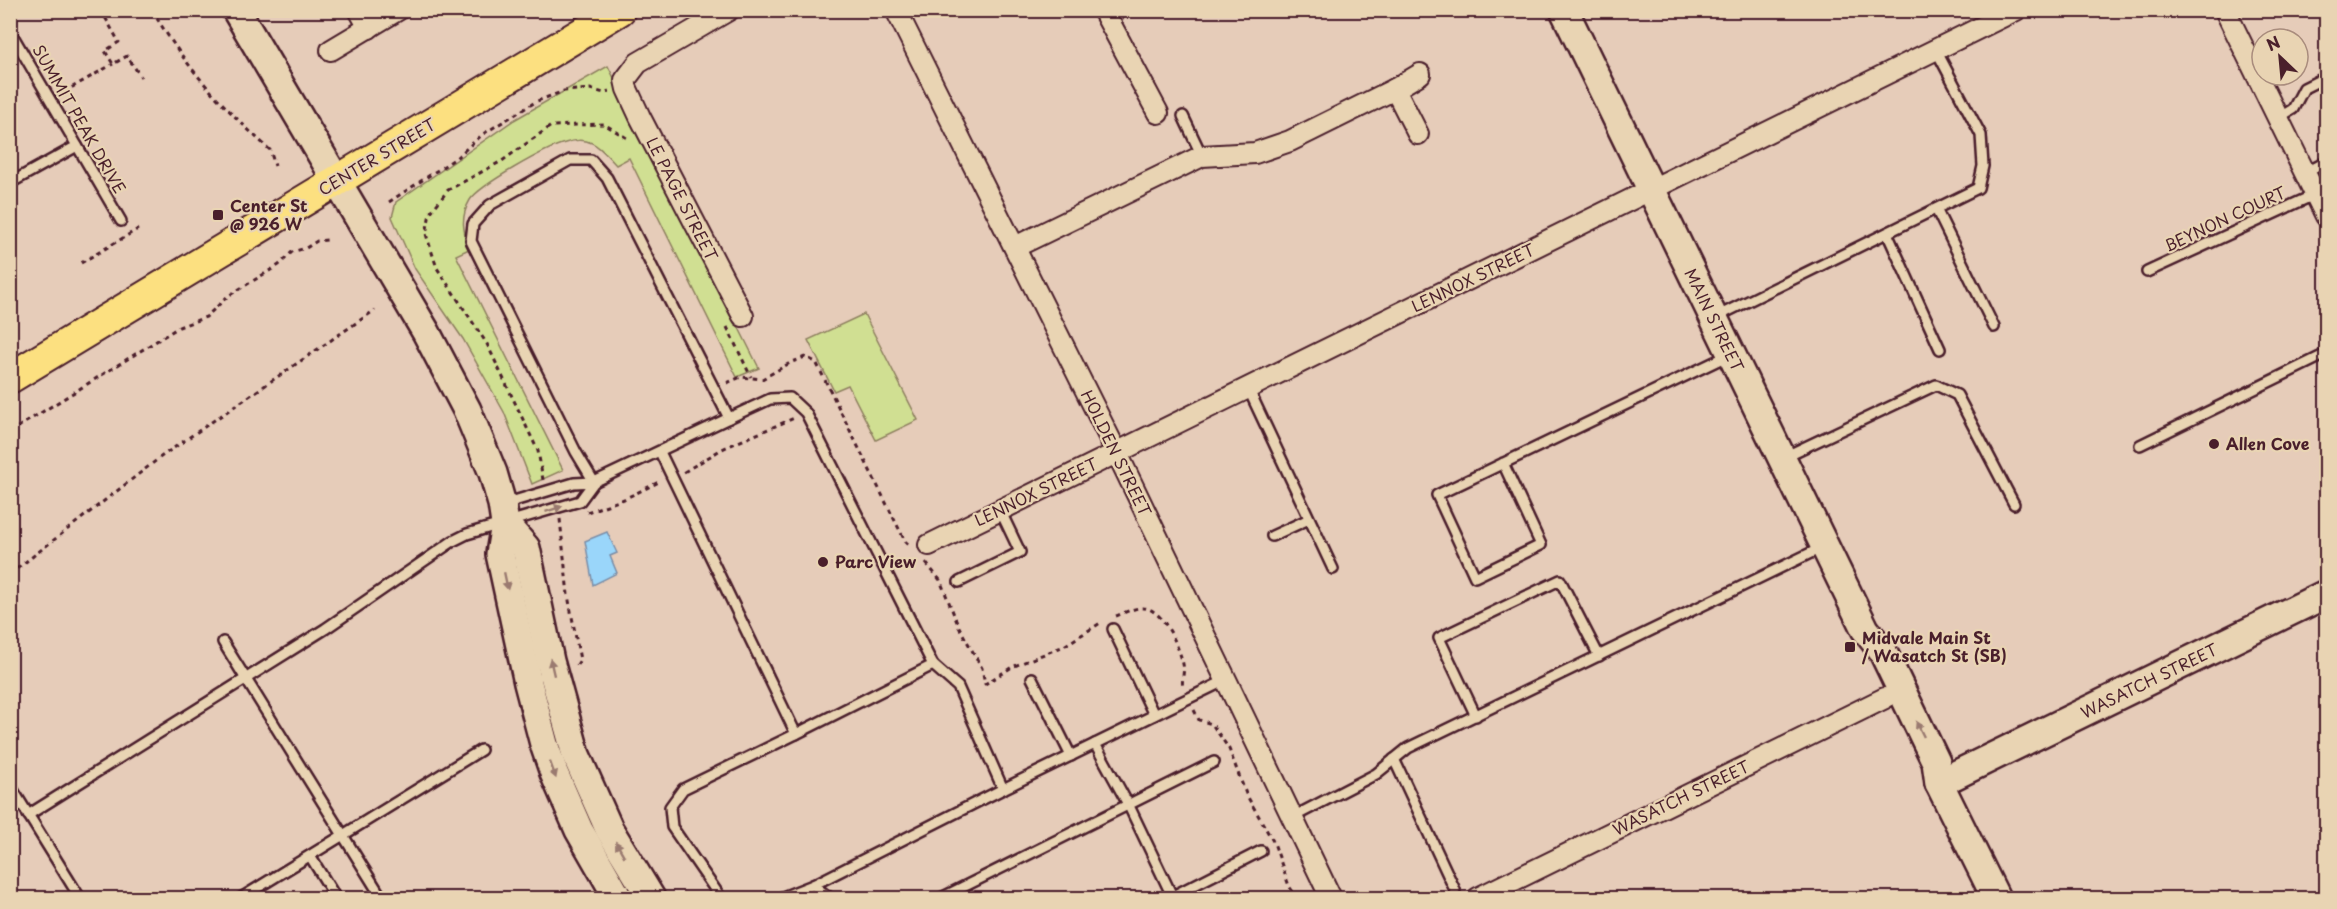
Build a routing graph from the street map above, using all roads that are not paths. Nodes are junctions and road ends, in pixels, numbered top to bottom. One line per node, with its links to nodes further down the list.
1 (236, 10): 27 (street)
2 (359, 10): 12 (street)
3 (398, 10): 12 (street)
4 (620, 10): 11 (main road, CENTER STREET)
5 (729, 10): 37 (street, LE PAGE STREET)
6 (896, 10): 35 (street, HOLDEN STREET)
7 (1102, 10): 19 (street)
8 (1564, 10): 29 (street, MAIN STREET)
9 (2016, 10): 15 (street, LENNOX STREET)
10 (2225, 10): 21 (street)
11 (585, 19): 27 (main road, CENTER STREET)
12 (369, 28): 14 (street)
13 (10, 31): 23 (lane, SUMMIT PEAK DRIVE)
14 (331, 50)
15 (1936, 50): 29 (street, LENNOX STREET); 31 (lane)
16 (1420, 75): 18 (street)
17 (2326, 77): 21 (lane)
18 (1395, 89): 22 (street); 24 (street)
19 (1158, 113)
20 (1183, 116): 24 (lane)
21 (2278, 118): 26 (street)
22 (1418, 134)
23 (77, 146): 28 (lane); 33 (lane, SUMMIT PEAK DRIVE)
24 (1202, 156): 35 (street)
25 (2326, 162): 26 (lane)
26 (2306, 174): 30 (street)
27 (337, 181): 43 (main road, CENTER STREET); 54 (street)
28 (10, 183)
29 (1651, 190): 38 (street, MAIN STREET); 44 (street, LENNOX STREET)
30 (2316, 194): 32 (street); 36 (lane, BEYNON COURT)
31 (1936, 209): 34 (lane); 39 (lane)
32 (2326, 216)
33 (121, 221)
34 (1887, 233): 38 (lane); 40 (lane)
35 (1014, 247): 48 (street, HOLDEN STREET)
36 (2147, 272)
37 (733, 318)
38 (1714, 318): 41 (street, MAIN STREET)
39 (1994, 327)
40 (1940, 349)
41 (1731, 354): 49 (street, MAIN STREET); 50 (lane)
42 (2326, 354): 46 (lane)
43 (10, 378)
44 (1248, 388): 48 (street, LENNOX STREET); 55 (lane)
45 (729, 418): 47 (lane); 51 (lane); 66 (lane)
46 (2140, 445)
47 (660, 452): 51 (lane); 73 (lane)
48 (1117, 453): 53 (street, LENNOX STREET); 69 (street, HOLDEN STREET)
49 (1782, 458): 52 (lane); 57 (street, MAIN STREET)
50 (1503, 464): 50 (lane)
51 (594, 482): 54 (lane); 54 (lane, one-way to 51)
52 (2014, 504)
53 (1000, 510): 58 (street, LENNOX STREET); 60 (lane)
54 (504, 514): 68 (lane); 94 (street, one-way to 94); 95 (street, one-way to 54)
55 (1310, 519): 56 (lane); 59 (lane)
56 (1272, 536)
57 (1824, 546): 63 (street, MAIN STREET); 65 (lane)
58 (920, 550)
59 (1333, 569)
60 (958, 582)
61 (2326, 594): 79 (street, WASATCH STREET)
62 (1113, 629): 71 (lane)
63 (1865, 629): 70 (street, MAIN STREET); 79 (street, MAIN STREET, one-way to 63)
64 (223, 642): 68 (lane)
65 (1599, 656): 72 (lane); 72 (lane)
66 (933, 665): 73 (lane); 80 (lane)
67 (1032, 678): 76 (lane)
68 (246, 679): 83 (lane); 85 (lane)
69 (1226, 680): 71 (lane); 84 (street, HOLDEN STREET)
70 (1885, 698): 79 (street, MAIN STREET); 102 (street, WASATCH STREET)
71 (1154, 715): 74 (lane)
72 (1476, 716): 77 (lane)
73 (796, 734): 96 (lane)
74 (1095, 744): 76 (lane); 82 (lane)
75 (481, 750): 85 (lane)
76 (1071, 756): 80 (lane)
77 (1394, 759): 84 (lane); 89 (lane)
78 (1214, 762): 82 (lane)
79 (1939, 783): 103 (street, MAIN STREET)
80 (1003, 789): 88 (lane)
81 (13, 790): 83 (lane)
82 (1129, 806): 99 (lane); 100 (lane)
83 (28, 814): 90 (lane)
84 (1291, 818): 101 (street, HOLDEN STREET)
85 (343, 835): 87 (lane); 93 (lane)
86 (1261, 850): 100 (lane)
87 (310, 856): 91 (lane); 92 (lane)
88 (813, 885): 97 (lane); 98 (lane)
89 (1455, 890)
90 (80, 898)
91 (241, 898)
92 (336, 898)
93 (382, 898)
94 (618, 898)
95 (651, 898)
96 (721, 898)
97 (780, 898)
98 (830, 898)
99 (941, 898)
100 (1171, 898)
101 (1331, 898)
102 (1478, 898)
103 (1996, 898)

